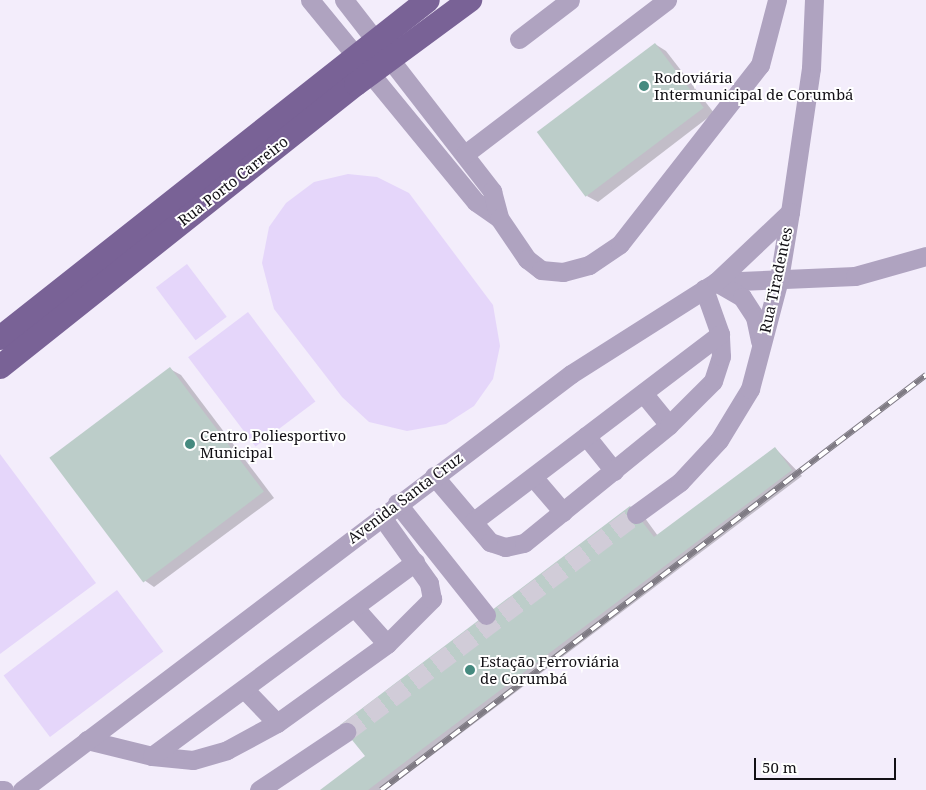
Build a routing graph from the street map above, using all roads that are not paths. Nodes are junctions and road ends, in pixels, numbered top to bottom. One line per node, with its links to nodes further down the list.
1 (310, 0): 11 (street)
2 (344, 0): 9 (street)
3 (428, 0): 9 (main road, Rua Porto Carreiro)
4 (470, 0): 12 (main road, Rua Porto Carreiro)
5 (570, 0): 10 (street)
6 (667, 0): 14 (street)
7 (777, 0): 16 (street)
8 (814, 0): 15 (street, Rua Tiradentes)
9 (373, 40): 11 (main road, Rua Porto Carreiro); 12 (street)
10 (519, 40)
11 (354, 57): 13 (street); 17 (main road, Rua Porto Carreiro)
12 (388, 60): 13 (main road, Rua Porto Carreiro); 14 (street)
13 (370, 74): 16 (street); 17 (main road, Rua Porto Carreiro)
14 (464, 154): 16 (street)
15 (790, 212): 19 (street, Rua Tiradentes); 20 (street, Avenida Santa Cruz)
16 (499, 218)
17 (150, 234): 22 (main road, Rua Porto Carreiro); 24 (main road, Rua Porto Carreiro)
18 (926, 256): 19 (street)
19 (779, 279): 20 (street); 23 (street, Rua Tiradentes)
20 (710, 285): 21 (street); 23 (street); 29 (street, Avenida Santa Cruz)
21 (720, 334): 25 (street); 26 (street)
22 (0, 338)
23 (761, 345): 33 (street, Rua Tiradentes)
24 (0, 367)
25 (643, 393): 26 (street); 27 (street)
26 (669, 425): 28 (street)
27 (586, 436): 28 (street); 30 (street)
28 (614, 471): 32 (street)
29 (434, 476): 31 (street, Avenida Santa Cruz); 35 (street)
30 (533, 477): 32 (street); 35 (street)
31 (397, 503): 34 (street, Avenida Santa Cruz); 38 (street)
32 (563, 512): 35 (street)
33 (636, 514)
34 (381, 516): 36 (street); 43 (street, Avenida Santa Cruz)
35 (474, 522)
36 (415, 562): 37 (street); 39 (street)
37 (355, 608): 39 (street); 40 (street)
38 (486, 615)
39 (387, 644): 41 (street)
40 (245, 690): 41 (street); 44 (street)
41 (277, 723): 44 (street)
42 (346, 732): 48 (street)
43 (87, 740): 44 (street); 47 (street, Avenida Santa Cruz)
44 (152, 756)
45 (0, 790): 46 (street)
46 (4, 790)
47 (22, 790)
48 (259, 790)

